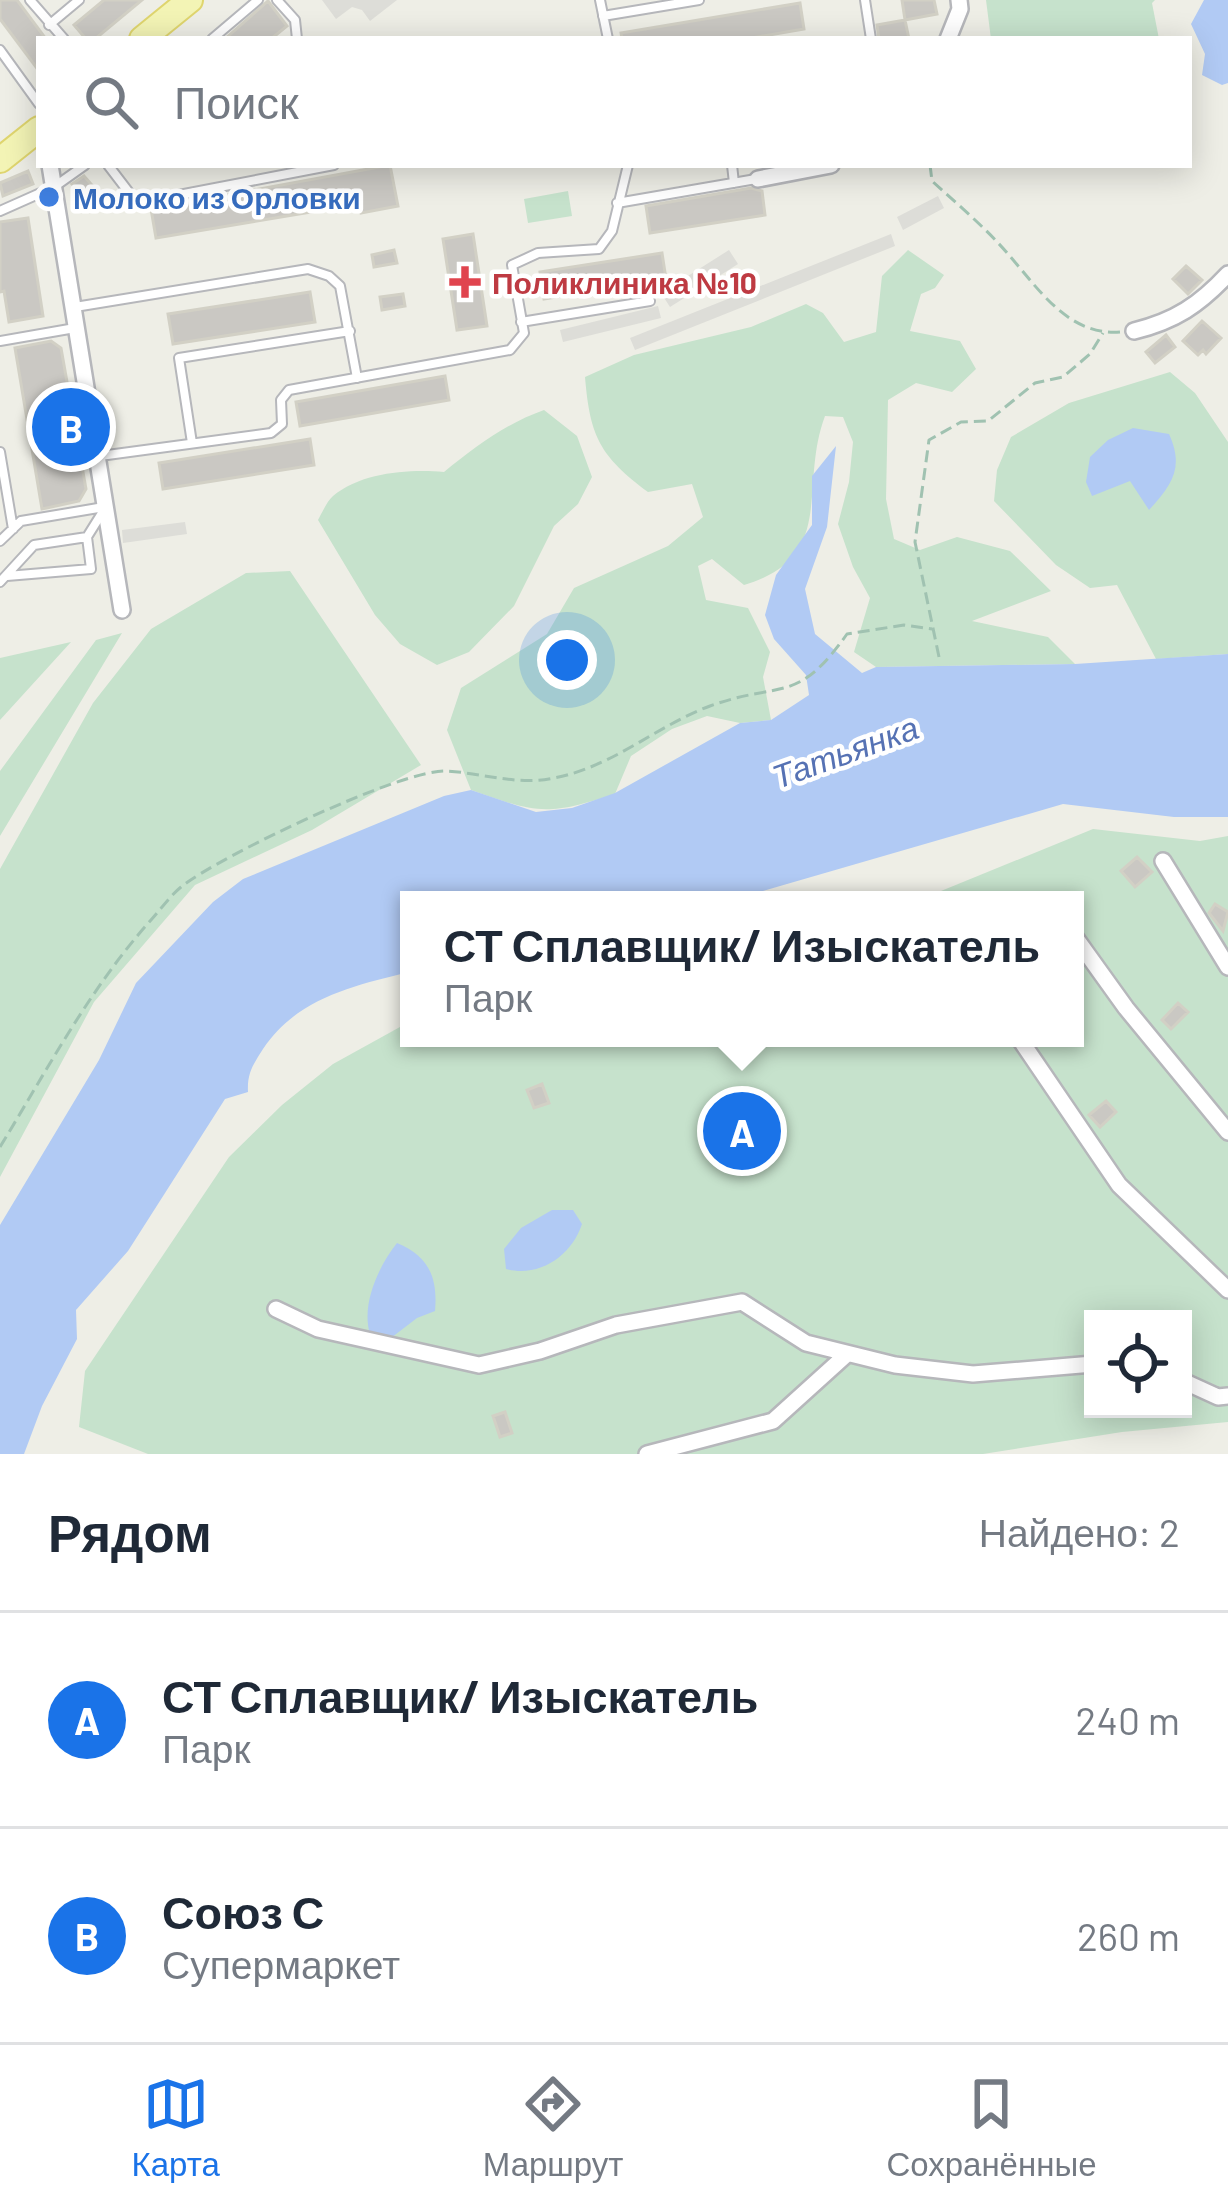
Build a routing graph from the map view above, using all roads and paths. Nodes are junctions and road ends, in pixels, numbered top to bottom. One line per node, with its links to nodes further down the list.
1 (30, 0): 11 (lane)
2 (79, 0): 11 (lane)
3 (190, 0): 13 (main road)
4 (258, 0): 14 (lane)
5 (278, 0): 15 (lane)
6 (600, 0): 10 (lane)
7 (699, 0): 10 (lane)
8 (865, 0): 17 (lane)
9 (958, 0): 18 (street)
10 (603, 16): 16 (lane)
11 (49, 25): 12 (lane)
12 (61, 36)
13 (146, 36)
14 (216, 36)
15 (297, 36)
16 (607, 36)
17 (871, 36)
18 (949, 36)
19 (0, 50): 20 (lane)
20 (36, 100)
21 (36, 136): 22 (main road)
22 (0, 160)
23 (51, 168): 33 (street)
24 (81, 168): 33 (lane)
25 (110, 168): 26 (lane)
26 (307, 168)
27 (628, 168): 34 (lane)
28 (732, 168): 32 (lane)
29 (815, 168): 31 (street)
30 (930, 168): 43 (path)
31 (758, 179): 32 (lane)
32 (734, 183): 34 (lane)
33 (54, 187): 35 (lane); 38 (street)
34 (617, 202): 39 (lane)
35 (0, 211)
36 (1228, 274): 42 (street)
37 (650, 301): 39 (lane)
38 (74, 307): 40 (street); 41 (lane)
39 (520, 322): 45 (lane)
40 (77, 328): 44 (lane); 48 (street)
41 (350, 331): 45 (lane); 46 (lane)
42 (1134, 331): 43 (path)
43 (1103, 333): 55 (path)
44 (0, 340)
45 (357, 378): 46 (lane)
46 (193, 443): 48 (lane)
47 (0, 452): 50 (lane)
48 (98, 456): 49 (street)
49 (106, 506): 50 (lane); 51 (lane); 54 (street)
50 (13, 529): 52 (lane)
51 (87, 537): 53 (lane); 53 (lane)
52 (0, 541)
53 (2, 578)
54 (122, 610)
55 (932, 629): 56 (path); 62 (path)
56 (939, 657)
57 (1162, 861): 59 (street)
58 (1084, 950): 61 (street)
59 (1228, 967)
60 (1025, 1047): 63 (street)
61 (1228, 1132)
62 (0, 1147)
63 (1228, 1290)
64 (276, 1309): 65 (street)
65 (846, 1355): 66 (street); 69 (street)
66 (1084, 1365)
67 (1192, 1385): 68 (street)
68 (1228, 1396)
69 (647, 1454)

